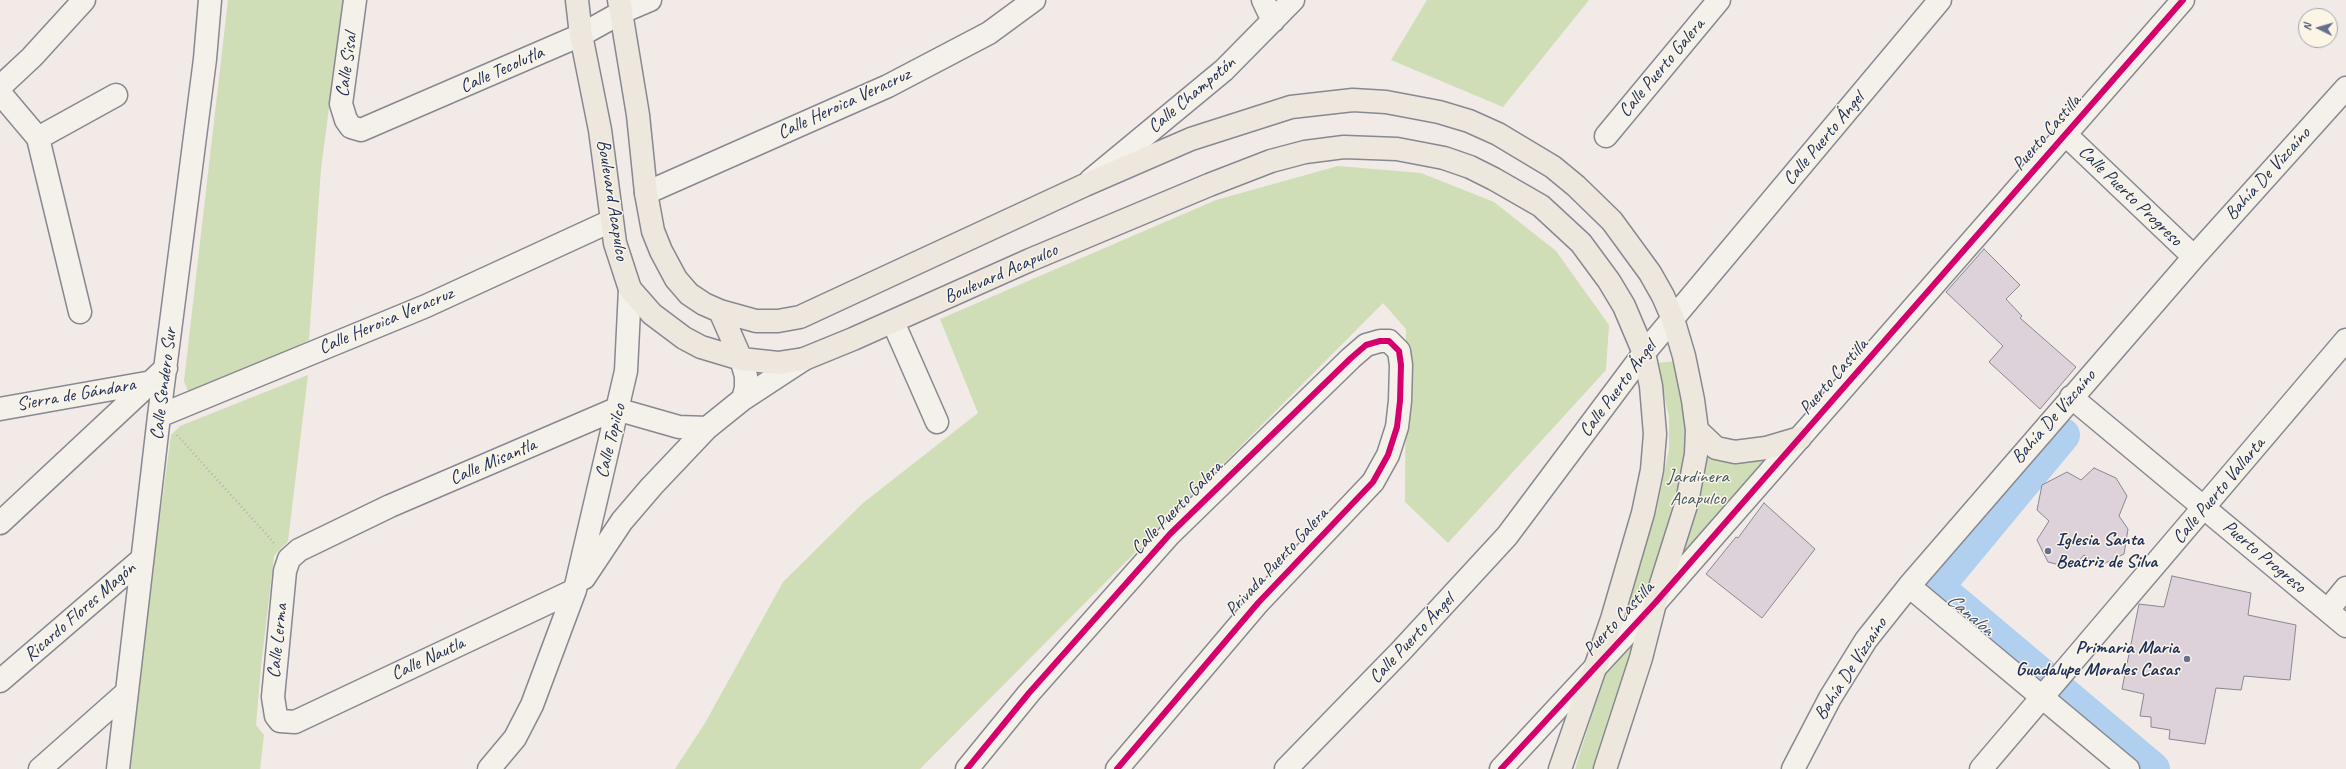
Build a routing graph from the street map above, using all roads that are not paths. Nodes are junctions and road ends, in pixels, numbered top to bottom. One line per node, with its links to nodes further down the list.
1 (84, 0): 15 (street)
2 (210, 0): 37 (street, Calle Sendero Sur)
3 (355, 0): 19 (street, Calle Sisal)
4 (577, 0): 14 (main road, Boulevard Acapulco)
5 (650, 0): 12 (street, Calle Tecolutla)
6 (1034, 0): 24 (street, Calle Heroica Veracruz)
7 (1263, 0): 13 (street)
8 (1293, 0): 13 (street, Calle Champotón)
9 (1719, 0): 21 (street, Calle Puerto Galera)
10 (1940, 0): 30 (street, Calle Puerto Ángel)
11 (2183, 0): 20 (street, Puerto Castilla)
12 (621, 6): 14 (street, Calle Tecolutla); 24 (main road, Boulevard Acapulco)
13 (1273, 22): 23 (street, Calle Champotón)
14 (582, 35): 19 (street, Calle Tecolutla); 25 (main road, Boulevard Acapulco)
15 (0, 87)
16 (2346, 88): 26 (street, Bahía De Vizcaíno)
17 (0, 93): 22 (street)
18 (116, 95): 22 (street)
19 (351, 127)
20 (2066, 135): 26 (street, Calle Puerto Progreso); 46 (street, Puerto Castilla)
21 (1606, 136)
22 (38, 138): 29 (street)
23 (1085, 185): 28 (main road, Boulevard Acapulco); 30 (main road, Boulevard Acapulco)
24 (646, 193): 28 (main road, Boulevard Acapulco)
25 (612, 222): 27 (main road, Boulevard Acapulco); 42 (street, Calle Heroica Veracruz)
26 (2194, 257): 38 (street, Bahía De Vizcaíno)
27 (630, 289): 35 (main road, Boulevard Acapulco); 41 (street, Calle Topilco)
28 (720, 311): 35 (main road)
29 (80, 312)
30 (1673, 320): 34 (street, Calle Puerto Ángel); 45 (main road)
31 (893, 322): 34 (main road, Boulevard Acapulco); 36 (main road, Boulevard Acapulco); 43 (street)
32 (2346, 340): 47 (street, Calle Puerto Vallarta)
33 (1399, 351): 65 (street, Calle Puerto Galera); 66 (street, Privada Puerto Galera)
34 (1644, 353): 57 (main road); 67 (street, Calle Puerto Ángel)
35 (741, 359): 36 (main road, Boulevard Acapulco); 39 (street)
36 (804, 359): 39 (street, Calle Topilco)
37 (159, 375): 40 (street, Sierra de Gándara); 42 (street, Calle Sendero Sur); 48 (street)
38 (2071, 397): 47 (street, Puerto Progreso); 51 (street, Bahía De Vizcaíno)
39 (743, 399): 44 (street, Calle Topilco)
40 (0, 409)
41 (616, 409): 44 (street); 50 (street, Calle Misantla); 53 (street, Calle Topilco)
42 (159, 416): 49 (street, Calle Sendero Sur)
43 (937, 422)
44 (707, 428): 53 (street, Calle Topilco)
45 (1697, 430): 46 (main road); 54 (main road)
46 (1800, 438): 54 (street, Puerto Castilla)
47 (2205, 507): 55 (street, Puerto Progreso); 59 (street, Calle Puerto Vallarta)
48 (0, 523)
49 (142, 559): 58 (street, Ricardo Flores Magón); 60 (street, Calle Sendero Sur)
50 (289, 559): 61 (street, Calle Lerma)
51 (1909, 586): 59 (street); 71 (street, Bahía De Vizcaíno)
52 (2346, 588): 55 (street)
53 (575, 590): 61 (street, Calle Nautla); 64 (street, Calle Topilco)
54 (1655, 604): 57 (street, Puerto Castilla); 70 (main road)
55 (2328, 610): 56 (street, Puerto Progreso)
56 (2346, 626)
57 (1594, 669): 68 (street, Puerto Castilla); 69 (main road)
58 (0, 681)
59 (2052, 687): 72 (street, Calle Puerto Vallarta); 73 (street)
60 (127, 692): 62 (street); 63 (street, Calle Sendero Sur)
61 (280, 721)
62 (40, 769)
63 (118, 769)
64 (489, 769)
65 (967, 769)
66 (1117, 769)
67 (1286, 769)
68 (1501, 769)
69 (1560, 769)
70 (1605, 769)
71 (1793, 769)
72 (1981, 769)
73 (2128, 769)

